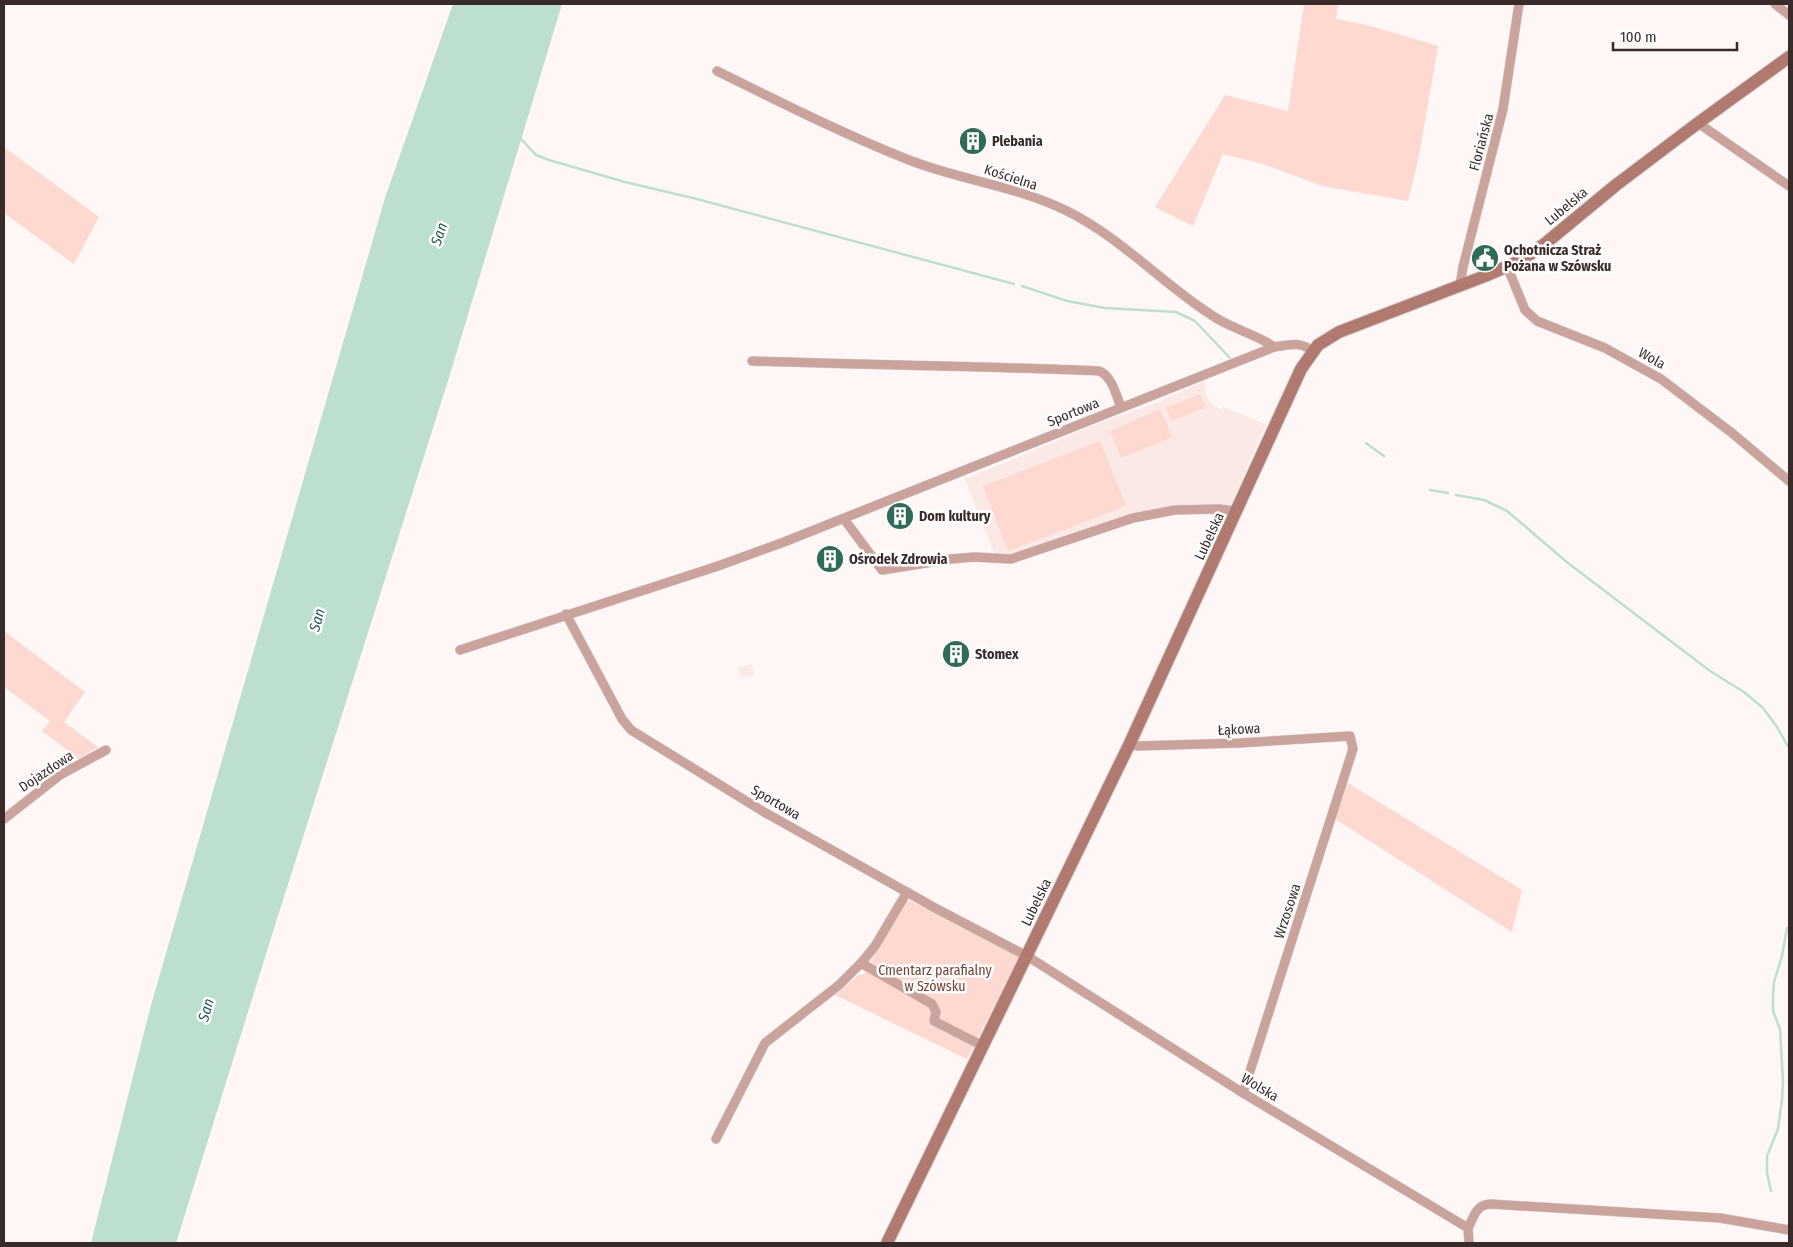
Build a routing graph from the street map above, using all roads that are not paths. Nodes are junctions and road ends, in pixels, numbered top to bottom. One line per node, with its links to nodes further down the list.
1 (1519, 4): 9 (street, Floriańska)
2 (1775, 4): 3 (street)
3 (1789, 14)
4 (1789, 57): 6 (main road, Lubelska)
5 (717, 71): 10 (street, Kościelna)
6 (1698, 123): 7 (street); 8 (main road, Lubelska)
7 (1789, 186)
8 (1507, 266): 9 (main road, Lubelska); 14 (street, Wola)
9 (1460, 285): 11 (main road, Lubelska)
10 (1274, 347): 11 (street, Sportowa); 13 (street, Sportowa)
11 (1313, 351): 15 (main road, Lubelska)
12 (752, 361): 13 (street)
13 (1121, 408): 16 (street, Sportowa)
14 (1789, 481)
15 (1237, 511): 16 (street); 20 (main road, Lubelska)
16 (844, 519): 17 (street, Sportowa)
17 (566, 614): 18 (street, Sportowa); 23 (street, Sportowa)
18 (460, 650)
19 (1350, 736): 20 (street, Łąkowa); 27 (street, Wrzosowa)
20 (1130, 743): 24 (main road, Lubelska)
21 (106, 750): 22 (street, Dojazdowa)
22 (4, 819)
23 (907, 892): 24 (street, Sportowa); 25 (street)
24 (1027, 956): 26 (main road, Lubelska); 27 (street, Wolska)
25 (861, 963): 26 (street); 28 (street)
26 (983, 1046): 31 (main road, Lubelska)
27 (1243, 1093): 29 (street, Wolska)
28 (716, 1138)
29 (1468, 1228): 30 (street); 32 (street)
30 (1789, 1230)
31 (887, 1243)
32 (1470, 1243)

